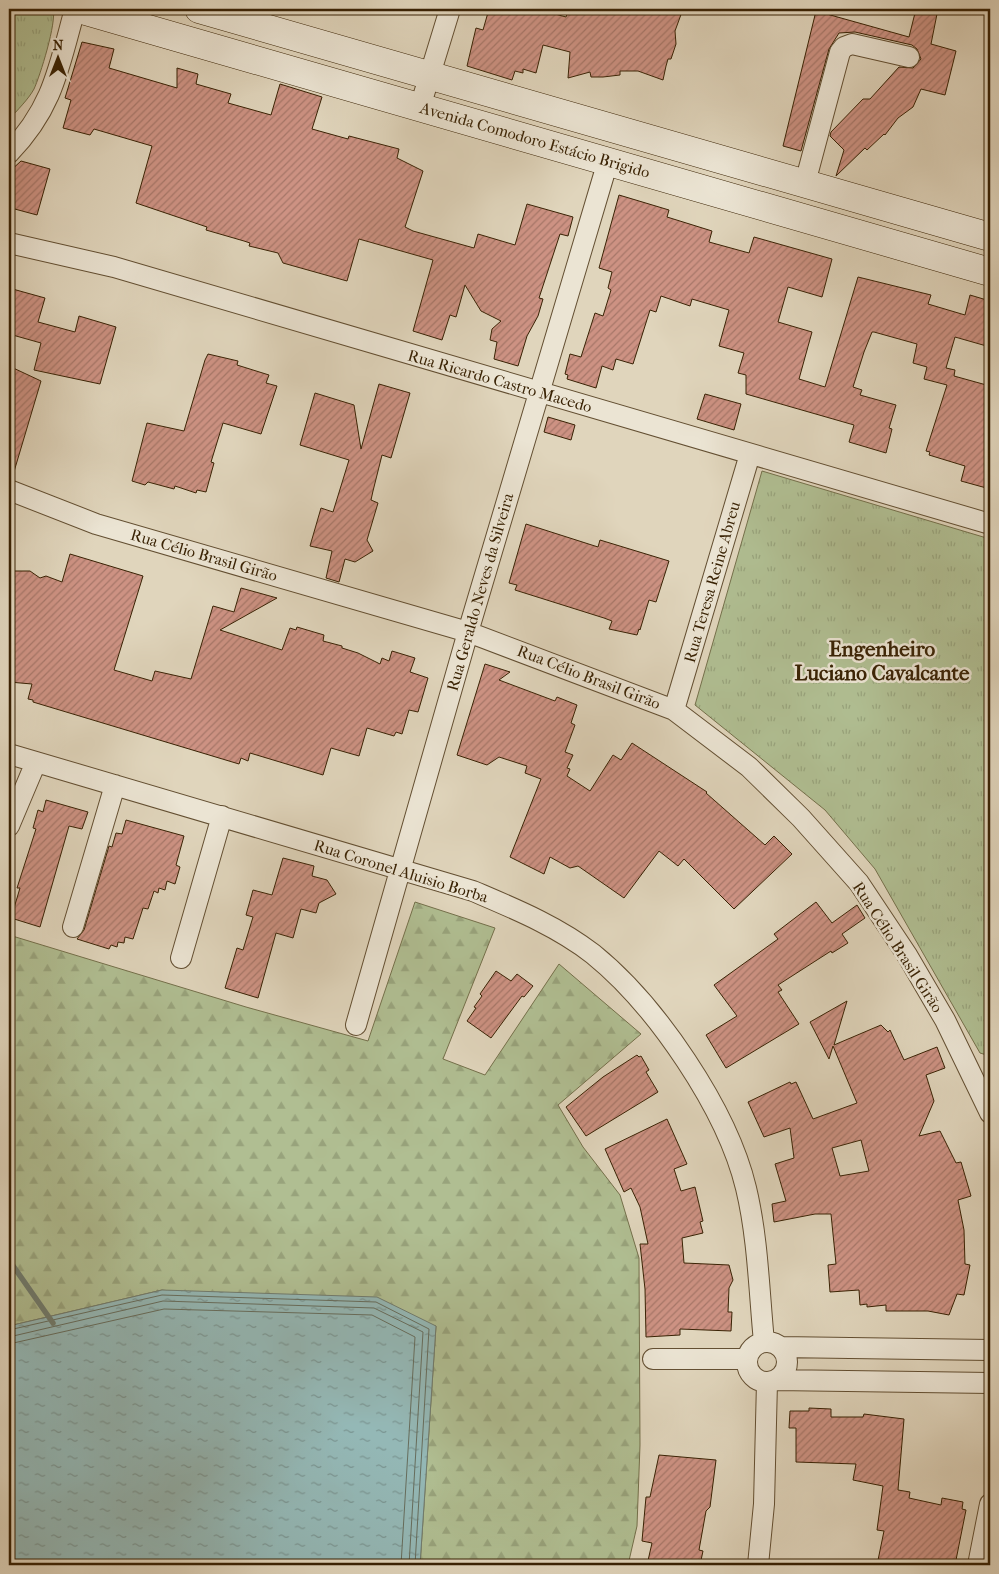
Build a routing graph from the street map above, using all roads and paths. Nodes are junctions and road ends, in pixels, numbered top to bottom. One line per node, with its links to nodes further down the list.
1 (75, 9): 9 (street)
2 (79, 9): 5 (main road, Avenida Comodoro Estácio Brigido)
3 (200, 9): 7 (main road, Avenida Comodoro Estácio Brigido)
4 (450, 9): 7 (street)
5 (106, 12): 8 (main road, Avenida Comodoro Estácio Brigido)
6 (909, 57): 11 (street)
7 (430, 74): 8 (street); 11 (main road, Avenida Comodoro Estácio Brigido)
8 (420, 107): 10 (main road, Avenida Comodoro Estácio Brigido)
9 (9, 153)
10 (608, 161): 14 (main road, Avenida Comodoro Estácio Brigido); 15 (street, Rua Geraldo Neves da Silveira)
11 (805, 183): 12 (main road, Avenida Comodoro Estácio Brigido)
12 (990, 237)
13 (9, 243): 15 (street, Rua Ricardo Castro Macedo)
14 (990, 272)
15 (539, 393): 16 (street, Rua Ricardo Castro Macedo); 19 (street, Rua Geraldo Neves da Silveira)
16 (750, 454): 18 (street, Rua Ricardo Castro Macedo); 20 (street, Rua Teresa Reine Abreu)
17 (9, 490): 19 (street, Rua Célio Brasil Girão)
18 (990, 524)
19 (468, 632): 20 (street, Rua Célio Brasil Girão); 26 (street, Rua Geraldo Neves da Silveira)
20 (674, 710): 30 (street, Rua Célio Brasil Girão)
21 (9, 754): 22 (street, Rua Coronel Aluisio Borba)
22 (36, 762): 23 (street, Rua Coronel Aluisio Borba); 25 (street)
23 (115, 785): 24 (street, Rua Coronel Aluisio Borba); 27 (street)
24 (222, 816): 26 (street, Rua Coronel Aluisio Borba); 28 (street)
25 (9, 826)
26 (399, 868): 29 (street, Rua Geraldo Neves da Silveira); 31 (street, Rua Coronel Aluisio Borba)
27 (73, 927)
28 (182, 958)
29 (356, 1024)
30 (990, 1113)
31 (772, 1344): 32 (street); 35 (street); 36 (street)
32 (958, 1349): 33 (street); 37 (street)
33 (990, 1350)
34 (653, 1359): 35 (street)
35 (747, 1359): 36 (street)
36 (771, 1381): 37 (street); 40 (street)
37 (957, 1383): 38 (street)
38 (990, 1384)
39 (990, 1504): 41 (street)
40 (758, 1565)
41 (978, 1565)

